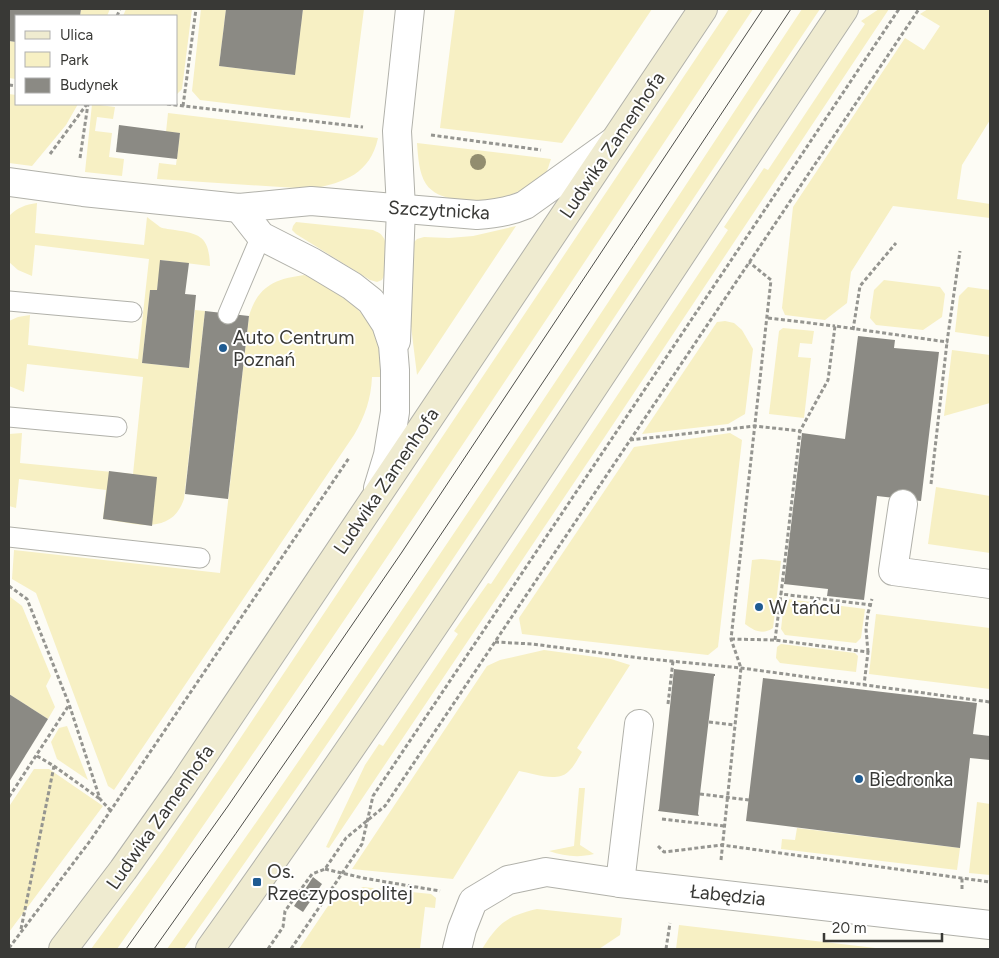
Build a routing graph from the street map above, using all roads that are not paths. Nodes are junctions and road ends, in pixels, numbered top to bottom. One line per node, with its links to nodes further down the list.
1 (410, 9): 9 (street)
2 (703, 9): 6 (main road, Ludwika Zamenhofa)
3 (844, 9): 5 (main road)
4 (851, 9): 5 (street)
5 (828, 32): 26 (main road)
6 (616, 140): 9 (street, Szczytnicka); 17 (main road, Ludwika Zamenhofa)
7 (18, 183): 8 (street, Szczytnicka)
8 (239, 208): 9 (street, Szczytnicka); 10 (street)
9 (401, 208): 14 (street)
10 (261, 236): 13 (lane); 14 (street)
11 (9, 301): 12 (lane)
12 (132, 312)
13 (228, 314)
14 (395, 370): 17 (street)
15 (9, 417): 16 (lane)
16 (116, 427)
17 (374, 500): 25 (main road, Ludwika Zamenhofa)
18 (902, 504): 21 (street)
19 (9, 537): 20 (lane)
20 (200, 558)
21 (990, 584)
22 (639, 724): 23 (street)
23 (620, 883): 24 (street, Łabędzia); 27 (street, Łabędzia)
24 (990, 925)
25 (63, 949)
26 (210, 949)
27 (457, 949)

